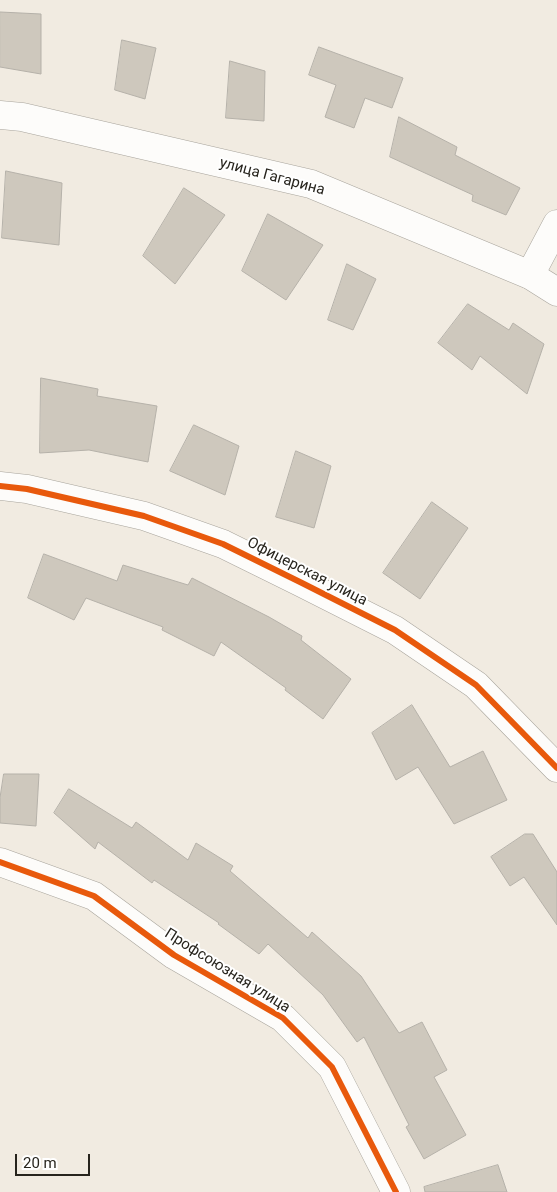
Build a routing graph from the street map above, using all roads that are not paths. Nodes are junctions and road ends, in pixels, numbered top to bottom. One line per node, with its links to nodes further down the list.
1 (0, 115): 3 (street, улица Гагарина)
2 (557, 224): 3 (street)
3 (530, 275): 4 (street, улица Гагарина)
4 (557, 292)
5 (0, 486): 6 (street, Офицерская улица)
6 (557, 768)
7 (0, 862): 8 (street, Профсоюзная улица)
8 (396, 1192)

